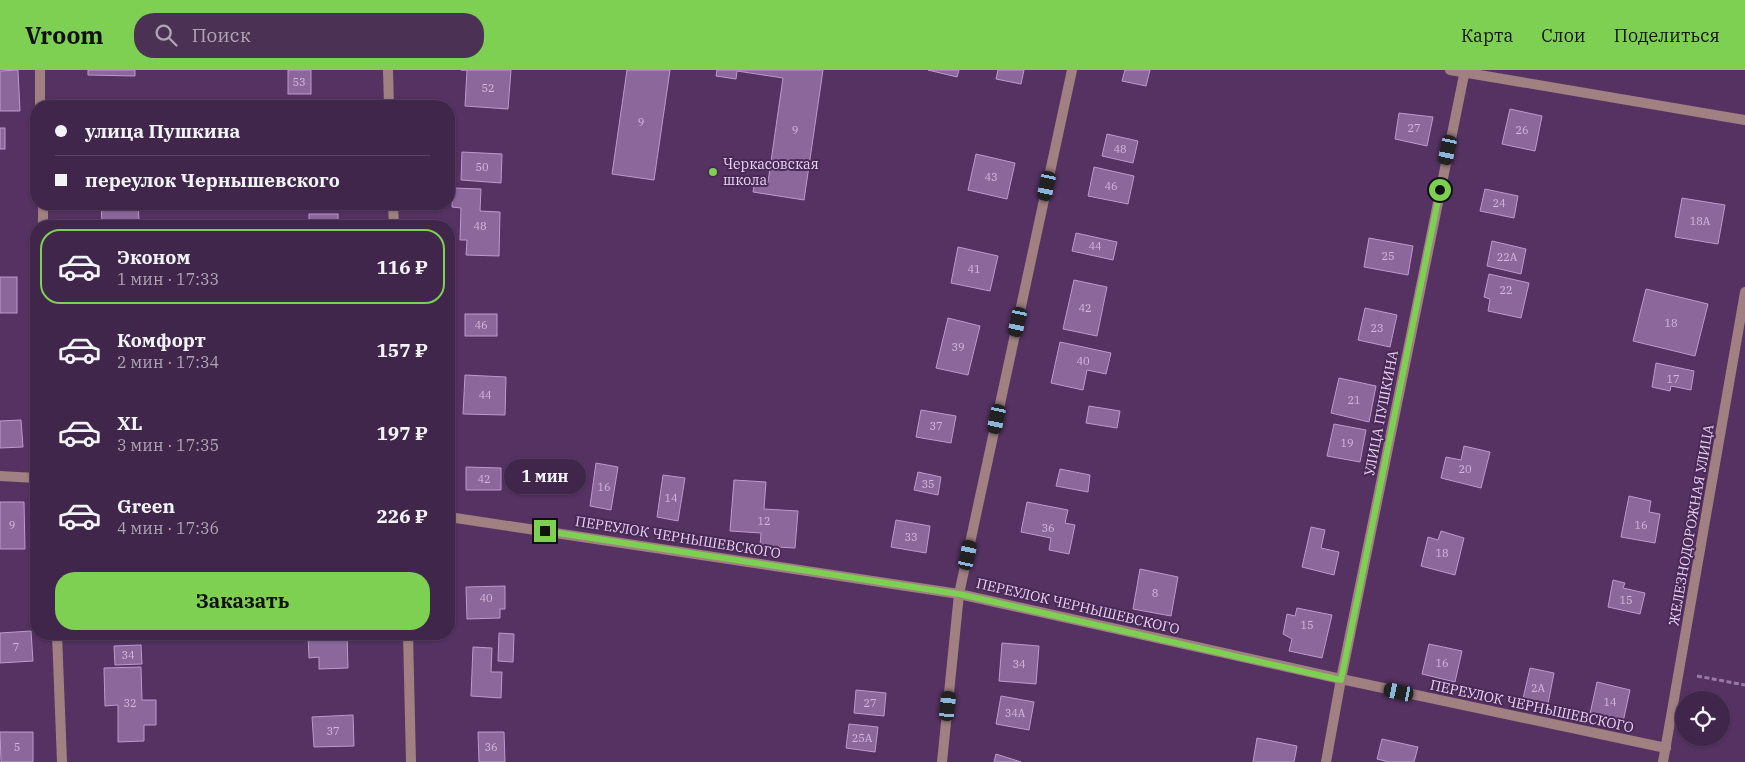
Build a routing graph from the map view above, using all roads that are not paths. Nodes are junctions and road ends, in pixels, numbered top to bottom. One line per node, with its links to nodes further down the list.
1 (40, 70): 6 (street)
2 (388, 70): 7 (street)
3 (1072, 70): 13 (street)
4 (1450, 70): 5 (street)
5 (1464, 71): 8 (street); 16 (street, УЛИЦА ПУШКИНА)
6 (40, 100)
7 (390, 100)
8 (1745, 120)
9 (1745, 292): 17 (street, ЖЕЛЕЗНОДОРОЖНАЯ УЛИЦА)
10 (0, 476): 11 (street)
11 (30, 478)
12 (455, 517): 13 (street, ПЕРЕУЛОК ЧЕРНЫШЕВСКОГО)
13 (959, 594): 16 (street, ПЕРЕУЛОК ЧЕРНЫШЕВСКОГО); 20 (street)
14 (56, 640): 18 (street)
15 (408, 640): 19 (street)
16 (1341, 680): 17 (street, ПЕРЕУЛОК ЧЕРНЫШЕВСКОГО); 21 (street, УЛИЦА ПУШКИНА)
17 (1666, 748): 22 (street, ЖЕЛЕЗНОДОРОЖНАЯ УЛИЦА)
18 (62, 762)
19 (411, 762)
20 (942, 762)
21 (1326, 762)
22 (1663, 762)

